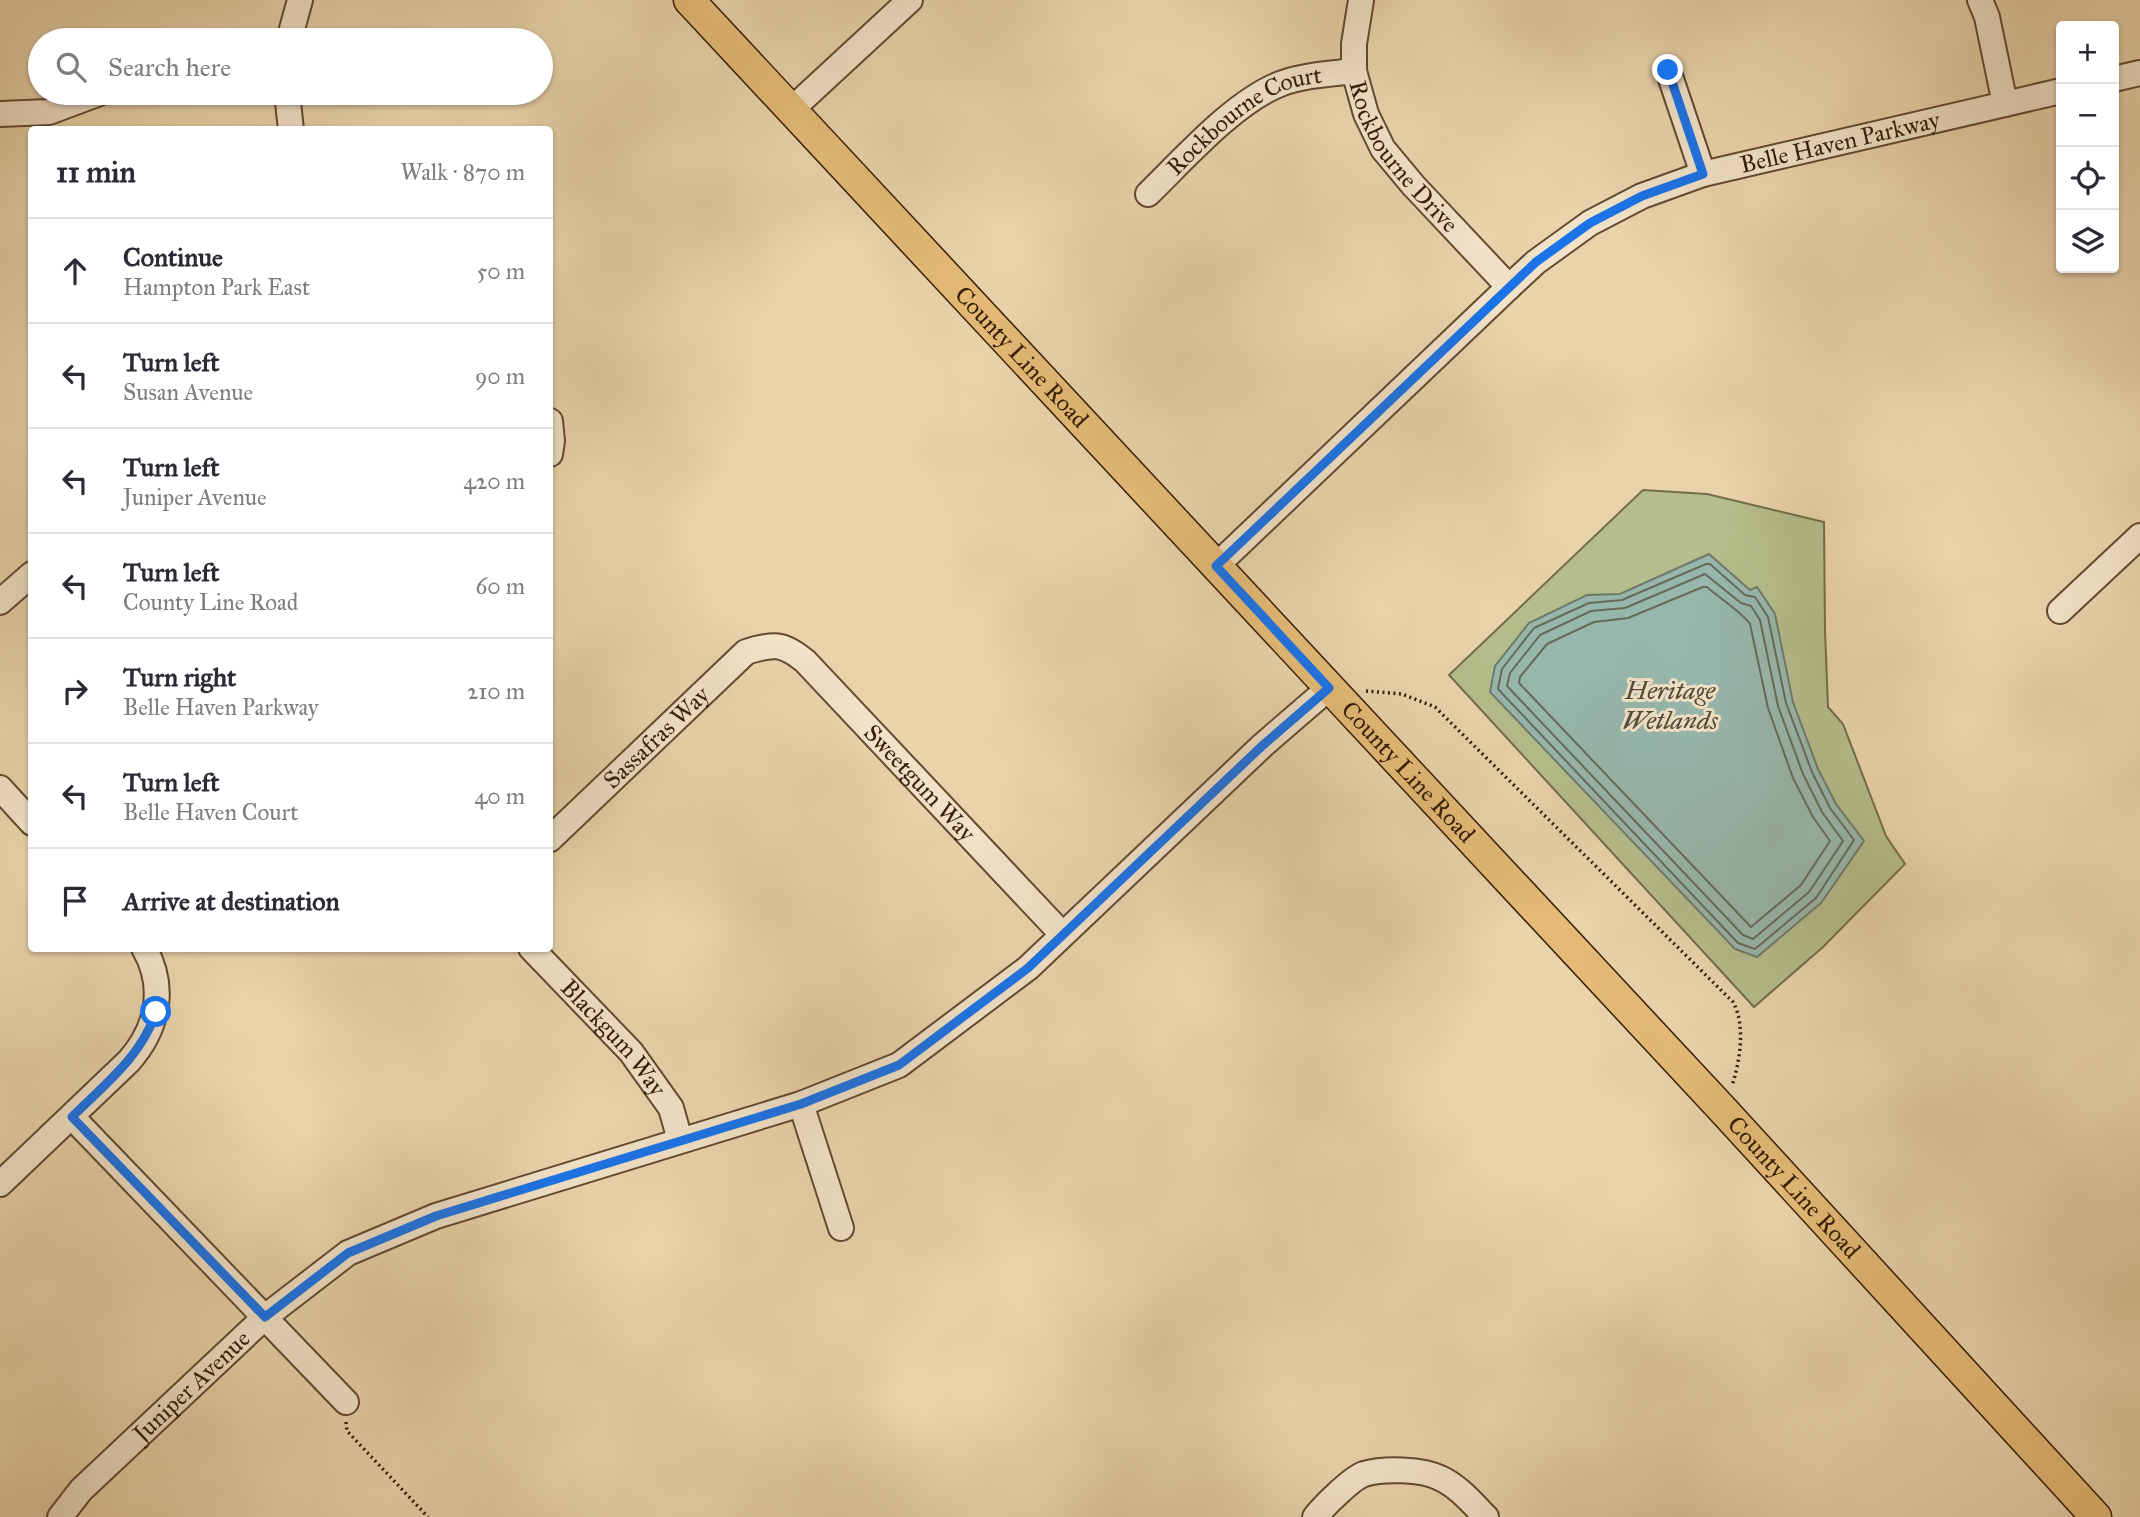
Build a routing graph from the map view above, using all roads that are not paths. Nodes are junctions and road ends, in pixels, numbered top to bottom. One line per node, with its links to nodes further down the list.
1 (300, 0): 6 (street)
2 (689, 0): 15 (main road, County Line Road)
3 (910, 0): 15 (street)
4 (1361, 0): 8 (street, Rockbourne Drive)
5 (1980, 0): 12 (street)
6 (292, 28)
7 (1668, 70): 18 (street)
8 (1354, 71): 19 (street, Rockbourne Court); 20 (street, Rockbourne Drive)
9 (2140, 73): 10 (street)
10 (2119, 78)
11 (2056, 92): 12 (street, Belle Haven Parkway)
12 (2005, 104): 18 (street, Belle Haven Parkway)
13 (68, 105): 16 (street)
14 (288, 105): 17 (street)
15 (791, 110): 22 (main road, County Line Road)
16 (0, 114)
17 (291, 126)
18 (1703, 174): 20 (street, Belle Haven Parkway)
19 (1148, 194)
20 (1508, 287): 22 (street, Belle Haven Parkway)
21 (2140, 536): 25 (street)
22 (1216, 566): 27 (main road, County Line Road)
23 (28, 578): 24 (street)
24 (0, 603)
25 (2060, 611)
26 (769, 645): 30 (street, Sassafras Way); 31 (street, Sweetgum Way)
27 (1329, 688): 31 (street, Juniper Avenue); 44 (main road, County Line Road)
28 (0, 788): 29 (street)
29 (28, 819)
30 (553, 836)
31 (1062, 934): 34 (street, Juniper Avenue)
32 (146, 952): 35 (street)
33 (535, 952): 36 (street, Blackgum Way)
34 (801, 1104): 36 (street, Juniper Avenue); 38 (street)
35 (72, 1117): 37 (street); 39 (street)
36 (680, 1140): 39 (street, Juniper Avenue)
37 (0, 1184)
38 (841, 1228)
39 (265, 1317): 40 (street); 41 (street, Juniper Avenue)
40 (346, 1402)
41 (60, 1517)
42 (1315, 1517): 43 (street)
43 (1486, 1517)
44 (2096, 1517)

